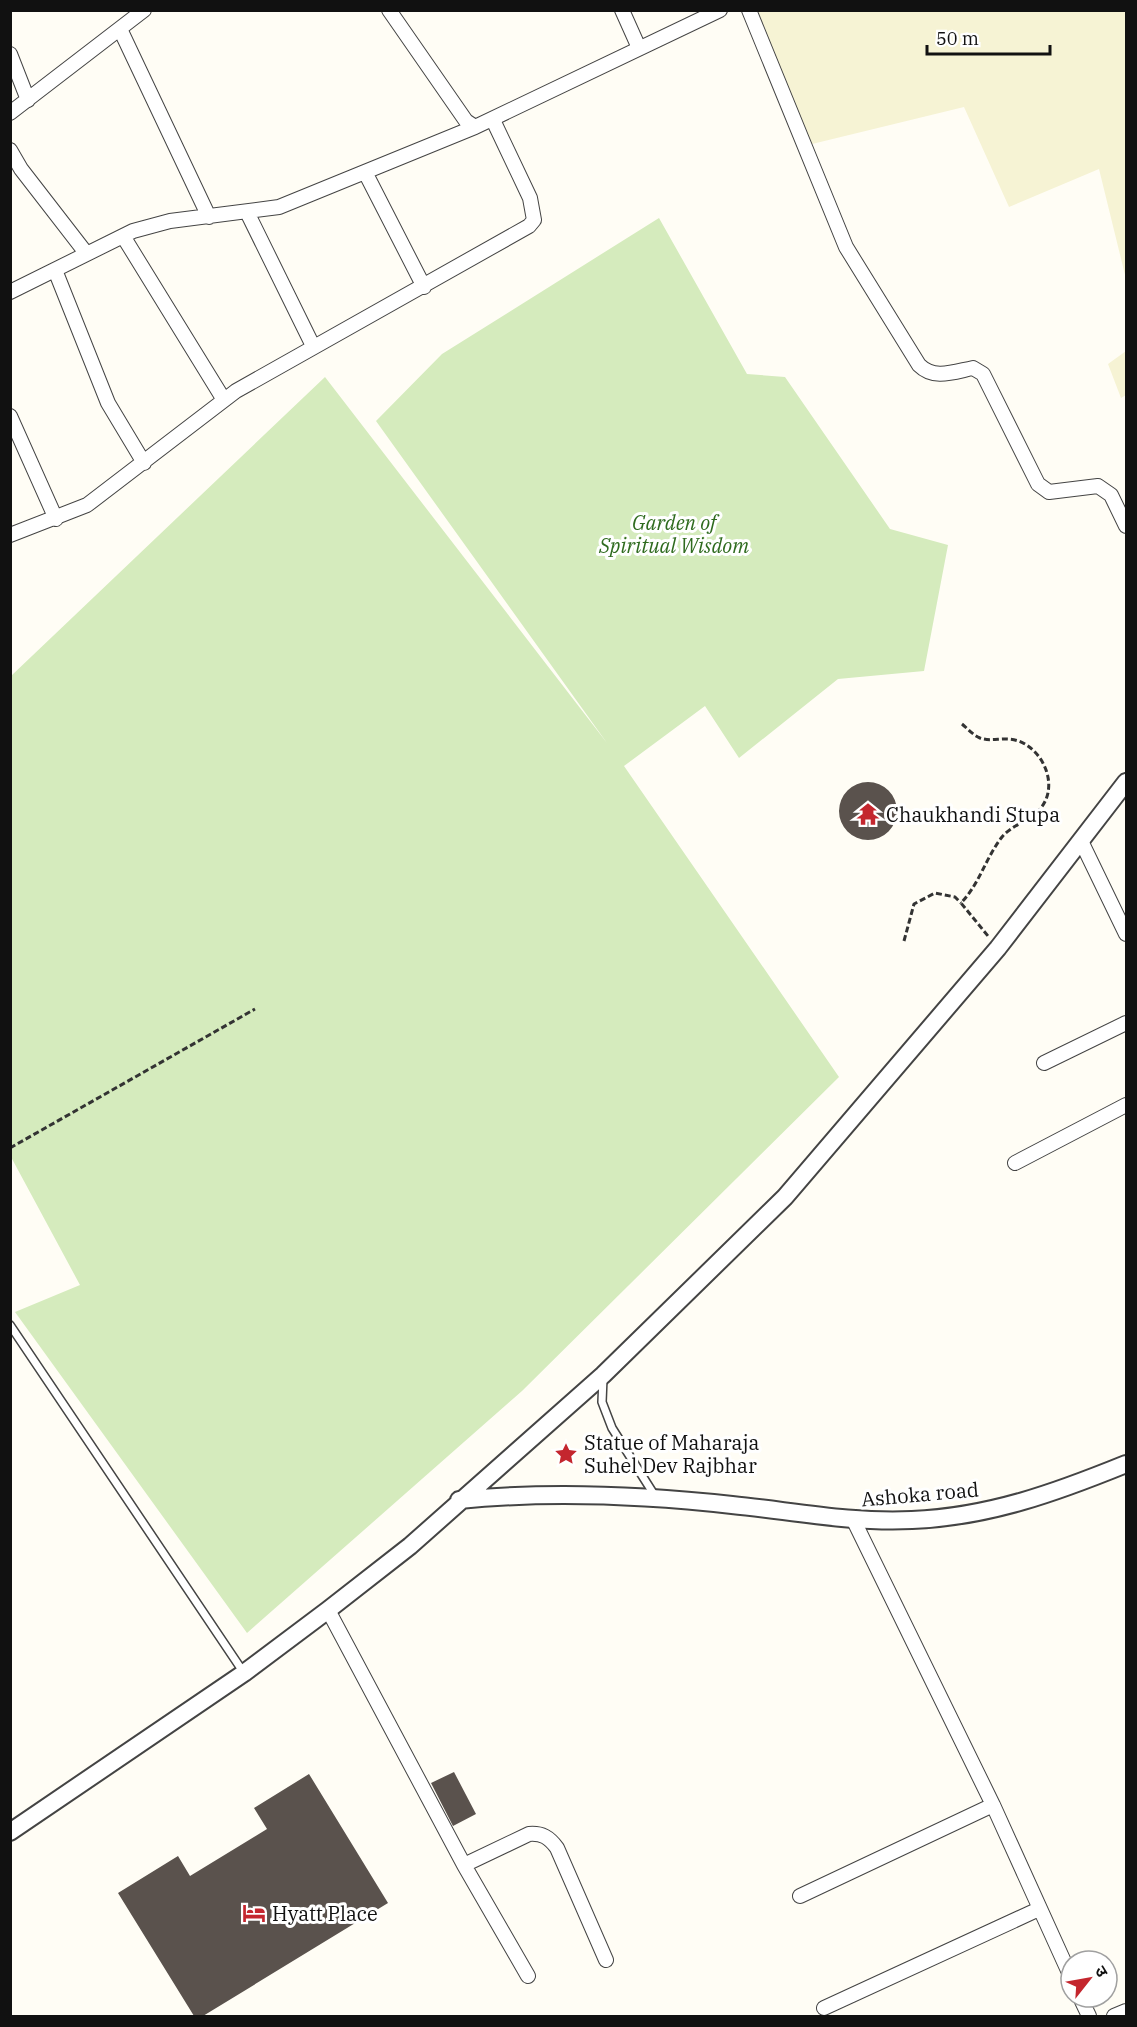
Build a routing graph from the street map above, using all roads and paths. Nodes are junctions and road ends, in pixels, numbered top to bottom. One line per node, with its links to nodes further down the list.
1 (144, 10): 6 (street)
2 (389, 10): 12 (street)
3 (622, 10): 7 (street)
4 (720, 10): 7 (street)
5 (749, 10): 27 (street)
6 (120, 29): 9 (street); 16 (street)
7 (639, 48): 11 (street)
8 (10, 54): 9 (street)
9 (28, 100): 10 (street)
10 (10, 113)
11 (493, 120): 12 (street); 20 (street)
12 (475, 127): 14 (street)
13 (10, 150): 18 (street)
14 (365, 172): 15 (street); 20 (street)
15 (247, 212): 16 (street); 22 (street)
16 (209, 217): 17 (street)
17 (123, 236): 18 (street); 23 (street)
18 (87, 254): 19 (street)
19 (55, 270): 21 (street); 25 (street)
20 (424, 287): 22 (street)
21 (10, 292)
22 (313, 346): 23 (street)
23 (224, 400): 25 (street)
24 (10, 416): 26 (street)
25 (144, 463): 26 (street)
26 (56, 519): 28 (street)
27 (1126, 526)
28 (10, 535)
29 (962, 724): 32 (path)
30 (1126, 783): 31 (street)
31 (1081, 841): 33 (street); 35 (street)
32 (961, 903): 34 (path); 35 (path)
33 (1126, 934)
34 (904, 941)
35 (998, 948): 43 (street)
36 (255, 1010): 40 (path)
37 (1126, 1023): 38 (street)
38 (1044, 1063)
39 (1126, 1105): 41 (street)
40 (10, 1148)
41 (1016, 1163)
42 (10, 1324): 49 (lane)
43 (603, 1375): 45 (lane); 46 (street)
44 (1126, 1464): 47 (street, Ashoka road)
45 (657, 1498): 46 (street, Ashoka road); 47 (street, Ashoka road)
46 (459, 1500): 48 (street)
47 (854, 1521): 50 (street)
48 (328, 1610): 49 (street); 52 (street)
49 (244, 1673): 51 (street)
50 (993, 1805): 53 (street); 54 (street)
51 (10, 1832)
52 (464, 1865): 56 (street); 57 (street)
53 (800, 1896)
54 (1039, 1909): 55 (street); 58 (street)
55 (1059, 1952)
56 (606, 1960)
57 (528, 1976)
58 (824, 2008)
59 (1126, 2011): 60 (street)
60 (1114, 2016)

